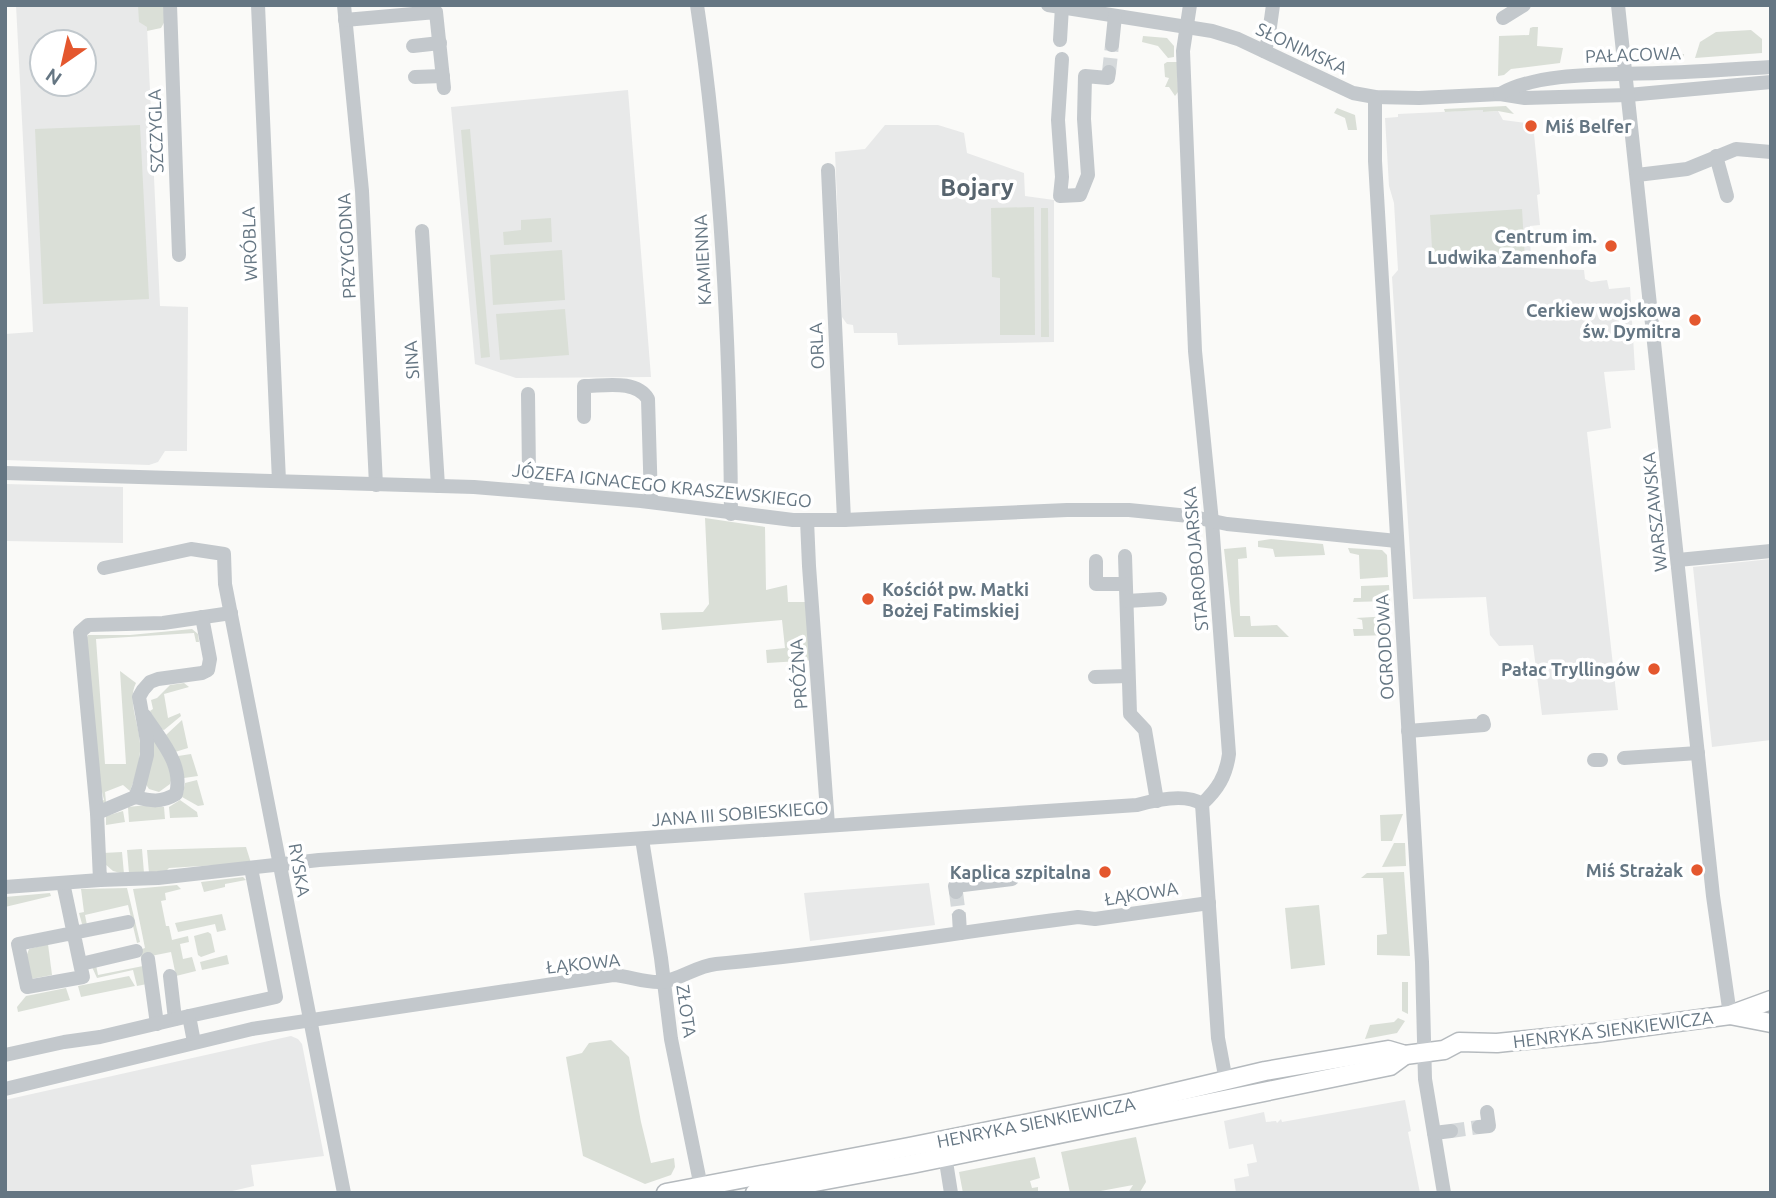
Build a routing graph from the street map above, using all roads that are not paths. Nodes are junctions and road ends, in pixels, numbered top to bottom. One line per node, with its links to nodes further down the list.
1 (170, 5): 33 (street, SZCZYGLA)
2 (258, 5): 37 (street, WRÓBLA)
3 (697, 5): 42 (street, KAMIENNA)
4 (1190, 5): 12 (street, STAROBOJARSKA)
5 (1273, 5): 17 (street)
6 (1524, 5): 11 (street)
7 (1618, 5): 21 (street, WARSZAWSKA)
8 (1055, 6): 10 (street, SŁONIMSKA); 13 (street)
9 (344, 13): 14 (street); 38 (street, PRZYGODNA)
10 (1115, 16): 12 (street, SŁONIMSKA); 15 (street)
11 (1503, 18)
12 (1187, 26): 17 (street, SŁONIMSKA); 45 (street, STAROBOJARSKA)
13 (1060, 40)
14 (440, 43): 16 (street); 22 (street)
15 (1112, 45)
16 (413, 46)
17 (1264, 51): 26 (street, SŁONIMSKA)
18 (1062, 59): 20 (street)
19 (1771, 66): 21 (street, PAŁACOWA)
20 (1109, 72)
21 (1625, 73): 24 (street, PAŁACOWA); 25 (street, WARSZAWSKA)
22 (415, 77)
23 (1771, 82): 25 (street, PAŁACOWA)
24 (1500, 94): 25 (street, PAŁACOWA); 26 (street, PAŁACOWA)
25 (1628, 95): 30 (street, WARSZAWSKA)
26 (1375, 97): 46 (street, OGRODOWA)
27 (1771, 152): 28 (street)
28 (1716, 156): 30 (street); 31 (street)
29 (828, 170): 44 (street, ORLA)
30 (1637, 175): 49 (street, WARSZAWSKA)
31 (1727, 196)
32 (422, 231): 39 (street, SINA)
33 (179, 255)
34 (528, 394): 40 (street)
35 (584, 417): 41 (street)
36 (5, 472): 37 (street, JÓZEFA IGNACEGO KRASZEWSKIEGO)
37 (279, 481): 38 (street, JÓZEFA IGNACEGO KRASZEWSKIEGO)
38 (376, 485): 39 (street, JÓZEFA IGNACEGO KRASZEWSKIEGO)
39 (438, 486): 40 (street, JÓZEFA IGNACEGO KRASZEWSKIEGO)
40 (536, 491): 41 (street, JÓZEFA IGNACEGO KRASZEWSKIEGO)
41 (651, 502): 42 (street, JÓZEFA IGNACEGO KRASZEWSKIEGO)
42 (731, 513): 43 (street, JÓZEFA IGNACEGO KRASZEWSKIEGO)
43 (807, 520): 44 (street, JÓZEFA IGNACEGO KRASZEWSKIEGO); 68 (street, PRÓŻNA)
44 (844, 520): 45 (street, JÓZEFA IGNACEGO KRASZEWSKIEGO)
45 (1212, 522): 46 (street, JÓZEFA IGNACEGO KRASZEWSKIEGO); 66 (street, STAROBOJARSKA)
46 (1397, 541): 61 (street, OGRODOWA)
47 (1771, 551): 49 (street)
48 (1125, 555): 52 (street)
49 (1678, 560): 62 (street, WARSZAWSKA)
50 (1096, 561): 52 (street)
51 (103, 568): 55 (street, RYSKA)
52 (1125, 584): 54 (street)
53 (1160, 599): 54 (street)
54 (1127, 601): 57 (street)
55 (231, 613): 56 (street); 70 (street, RYSKA)
56 (202, 617): 59 (street); 67 (street)
57 (1128, 676): 58 (street); 65 (street)
58 (1095, 677)
59 (141, 709): 64 (street); 64 (street)
60 (1483, 721): 61 (street)
61 (1408, 731): 92 (street, OGRODOWA)
62 (1698, 752): 63 (street); 86 (street, WARSZAWSKA)
63 (1625, 758)
64 (135, 797): 67 (street)
65 (1152, 802): 66 (street, JANA III SOBIESKIEGO); 68 (street, JANA III SOBIESKIEGO)
66 (1202, 804): 77 (street)
67 (97, 813): 73 (street)
68 (828, 825): 69 (street, JANA III SOBIESKIEGO)
69 (642, 839): 70 (street, JANA III SOBIESKIEGO); 84 (street, ZŁOTA)
70 (280, 866): 71 (street, JANA III SOBIESKIEGO); 88 (street, RYSKA)
71 (251, 868): 73 (street, JANA III SOBIESKIEGO); 87 (street)
72 (1012, 879): 76 (street)
73 (100, 880): 74 (street, JANA III SOBIESKIEGO)
74 (63, 883): 75 (street, JANA III SOBIESKIEGO); 80 (street)
75 (5, 887)
76 (956, 892)
77 (1209, 903): 81 (street, ŁĄKOWA); 94 (street)
78 (959, 916): 81 (street)
79 (128, 922): 80 (street)
80 (74, 933): 82 (street); 82 (street)
81 (960, 933): 84 (street, ŁĄKOWA)
82 (81, 964): 90 (street)
83 (170, 976): 87 (street)
84 (663, 982): 88 (street, ŁĄKOWA); 102 (street, ZŁOTA)
85 (1771, 1000): 86 (main road, HENRYKA SIENKIEWICZA)
86 (1730, 1015): 89 (main road, HENRYKA SIENKIEWICZA); 92 (main road, HENRYKA SIENKIEWICZA)
87 (182, 1018): 90 (street); 91 (street)
88 (312, 1020): 91 (street, ŁĄKOWA); 103 (street, RYSKA)
89 (1771, 1023)
90 (157, 1024): 93 (street)
91 (194, 1042): 95 (street, ŁĄKOWA)
92 (1414, 1054): 94 (main road, HENRYKA SIENKIEWICZA); 96 (main road, HENRYKA SIENKIEWICZA); 100 (street, OGRODOWA)
93 (5, 1055)
94 (1226, 1081): 96 (main road, HENRYKA SIENKIEWICZA)
95 (5, 1089)
96 (1136, 1110): 101 (main road, HENRYKA SIENKIEWICZA)
97 (1487, 1112): 98 (street)
98 (1479, 1127)
99 (1451, 1131): 100 (street)
100 (1434, 1133): 107 (street, OGRODOWA)
101 (944, 1149): 102 (main road, HENRYKA SIENKIEWICZA); 105 (main road, HENRYKA SIENKIEWICZA); 106 (street)
102 (702, 1190): 104 (main road, HENRYKA SIENKIEWICZA)
103 (344, 1193)
104 (666, 1193)
105 (755, 1193)
106 (951, 1193)
107 (1444, 1193)

